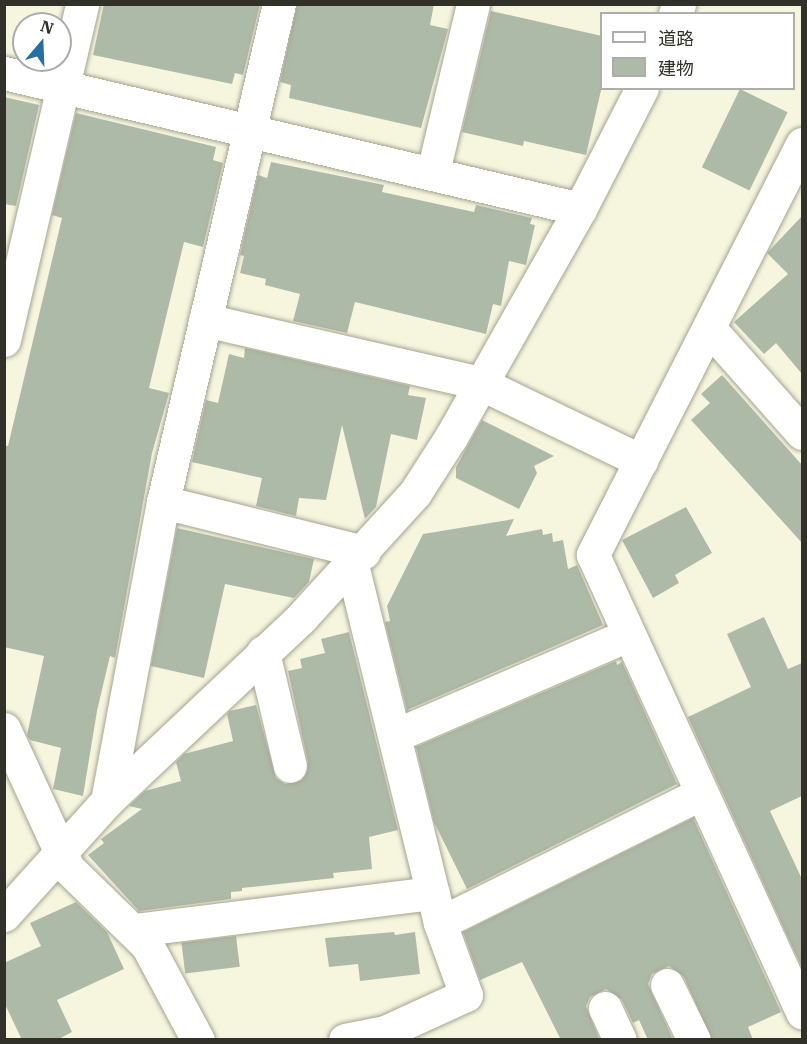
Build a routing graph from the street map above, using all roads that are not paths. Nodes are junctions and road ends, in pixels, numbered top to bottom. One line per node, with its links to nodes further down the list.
1 (82, 4): 5 (street)
2 (279, 4): 7 (street)
3 (473, 4): 9 (street)
4 (4, 73): 5 (street)
5 (64, 86): 7 (street); 13 (street)
6 (641, 90): 10 (street)
7 (250, 131): 9 (street); 11 (street)
8 (798, 166): 12 (street)
9 (433, 172): 10 (street)
10 (580, 209): 14 (street)
11 (205, 320): 14 (street); 17 (street)
12 (709, 328): 15 (street); 16 (street)
13 (4, 340)
14 (480, 383): 16 (street); 18 (street)
15 (802, 433)
16 (641, 461): 19 (street)
17 (163, 502): 18 (street); 25 (street)
18 (358, 559): 20 (street); 22 (street)
19 (628, 635): 22 (street); 24 (street)
20 (263, 652): 23 (street); 25 (street)
21 (4, 729): 26 (street)
22 (396, 735): 27 (street)
23 (290, 766)
24 (700, 794): 27 (street); 32 (street)
25 (107, 801): 26 (street)
26 (62, 853): 28 (street); 29 (street)
27 (436, 908): 29 (street); 34 (street)
28 (4, 915)
29 (134, 930): 33 (street)
30 (668, 985): 36 (street)
31 (605, 1008): 35 (street)
32 (802, 1012)
33 (198, 1040)
34 (345, 1040)
35 (620, 1040)
36 (694, 1040)

